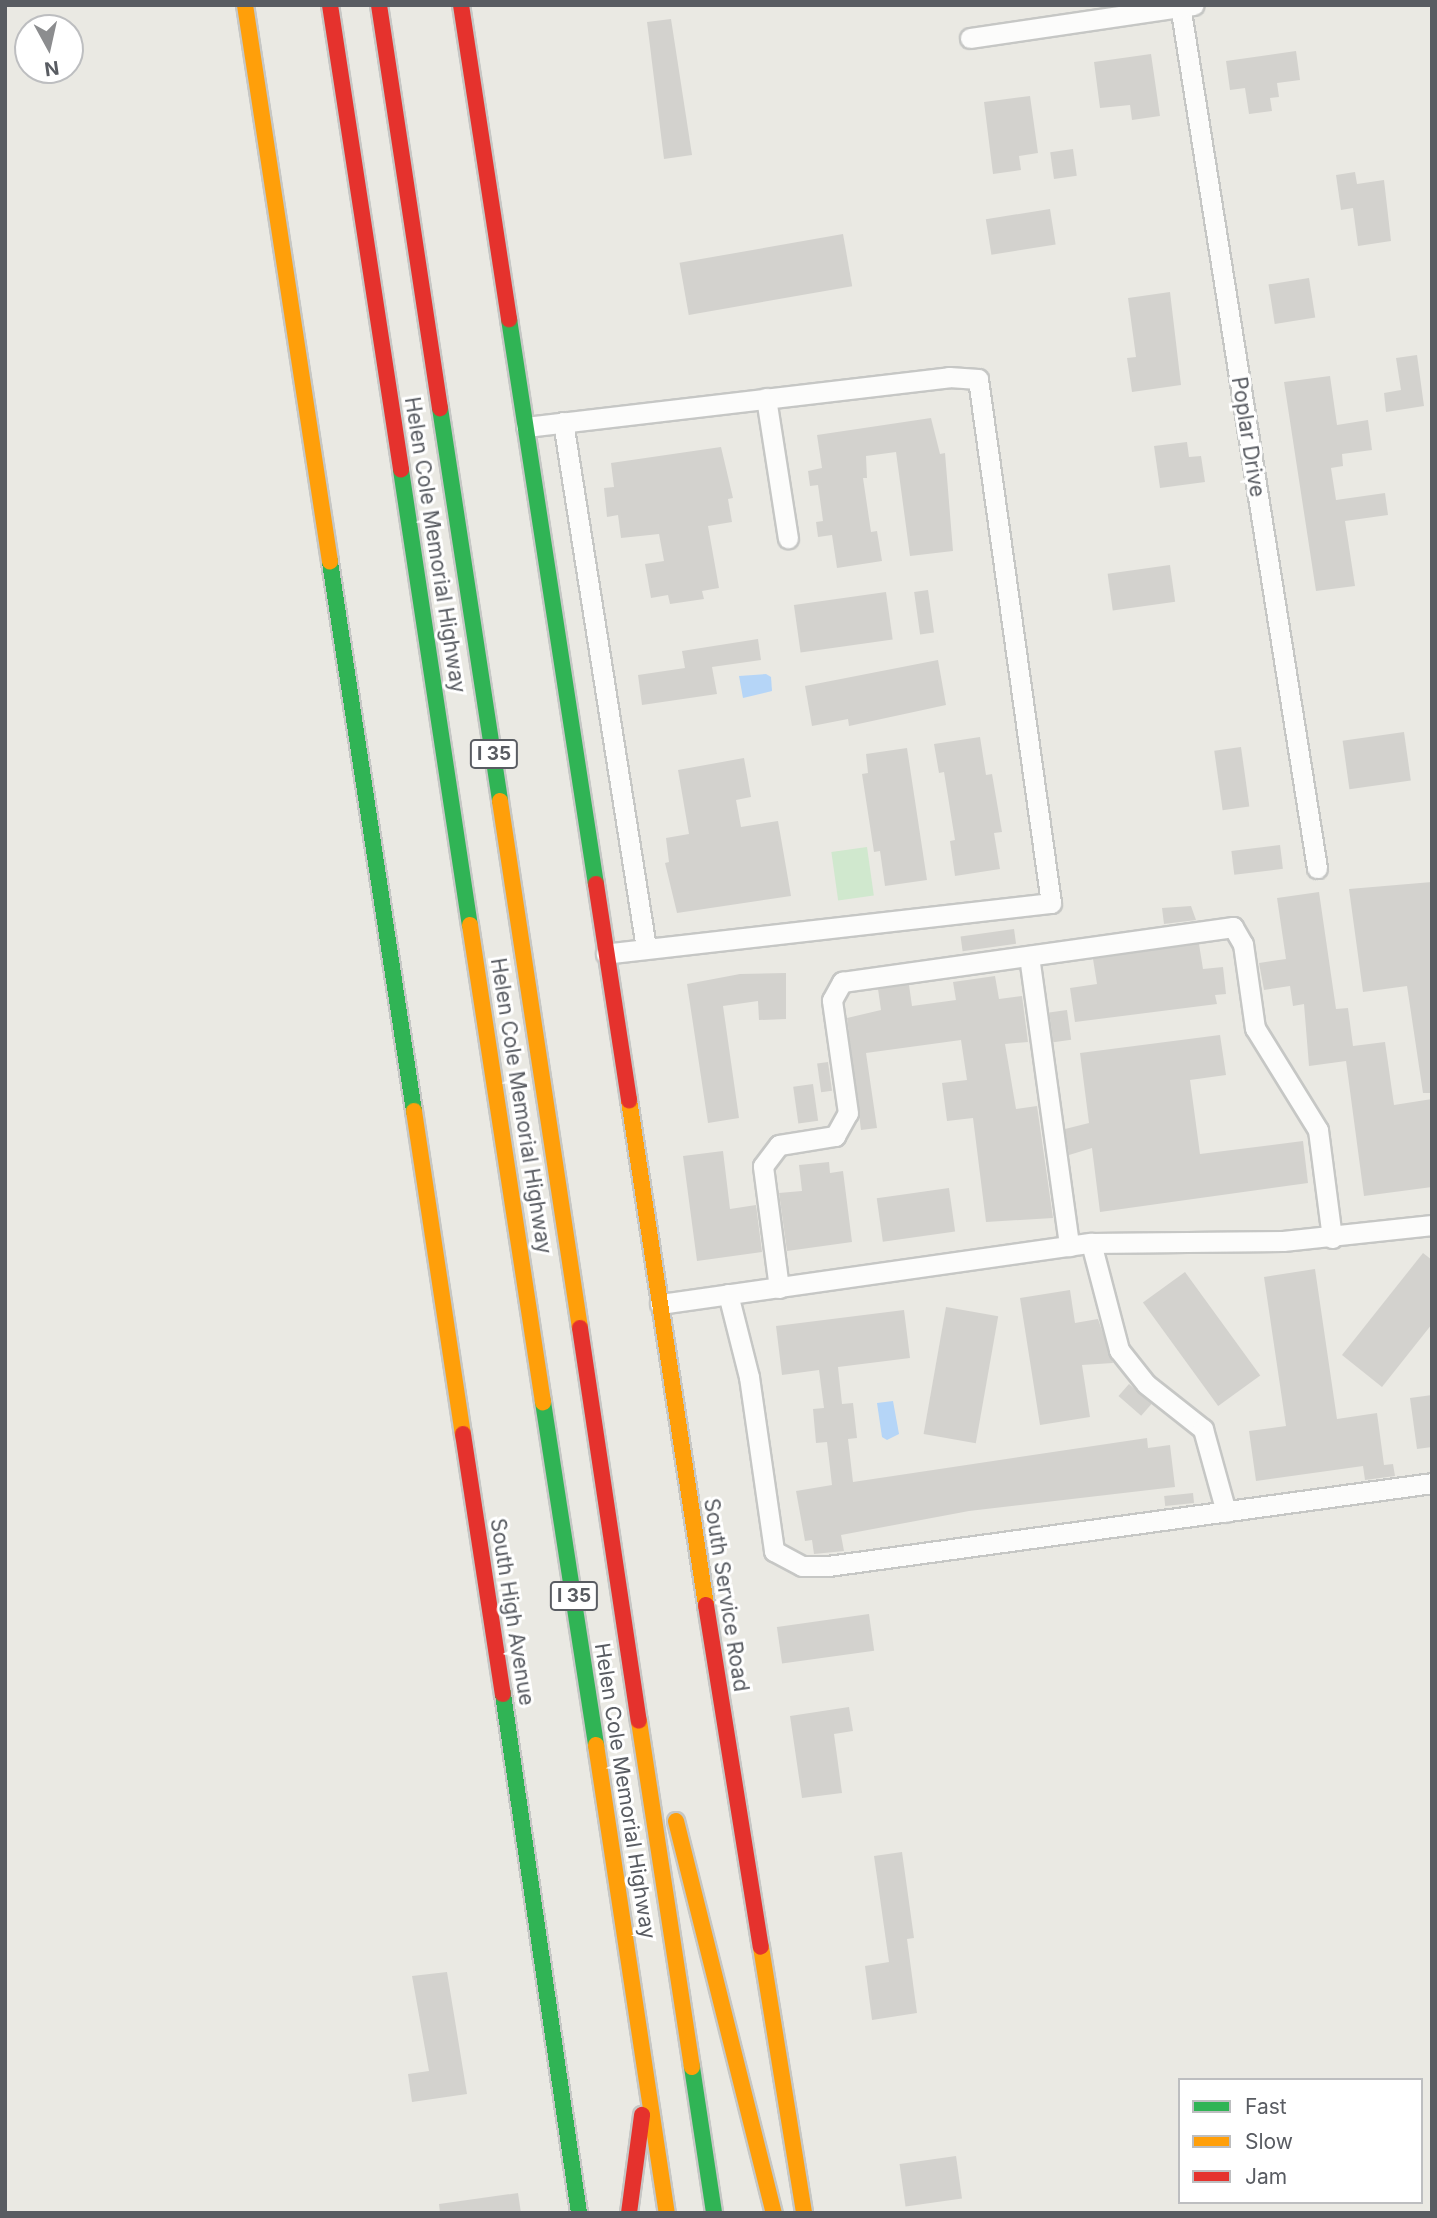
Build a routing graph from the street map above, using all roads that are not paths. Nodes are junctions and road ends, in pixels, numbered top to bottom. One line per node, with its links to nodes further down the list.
1 (245, 5): 26 (main road, South High Avenue)
2 (330, 5): 25 (main road, Helen Cole Memorial Highway / I 35)
3 (379, 5): 24 (main road, Helen Cole Memorial Highway / I 35)
4 (461, 5): 9 (main road, South Service Road)
5 (1185, 6): 6 (street); 11 (street, Poplar Drive)
6 (970, 38)
7 (766, 398): 8 (street); 10 (street); 12 (street)
8 (563, 422): 9 (street); 12 (street)
9 (526, 427): 13 (main road, South Service Road)
10 (788, 538)
11 (1317, 868)
12 (646, 948): 13 (street)
13 (606, 954): 21 (main road, South Service Road)
14 (1029, 956): 16 (street); 18 (street); 19 (street)
15 (1432, 1225): 16 (street)
16 (1332, 1238): 17 (street)
17 (1091, 1243): 18 (street); 23 (street)
18 (1069, 1246): 19 (street)
19 (779, 1288): 20 (street)
20 (728, 1294): 21 (street); 23 (street)
21 (660, 1304): 31 (main road, South Service Road)
22 (1432, 1483): 23 (street)
23 (1226, 1512)
24 (633, 1659): 29 (main road, Helen Cole Memorial Highway / I 35); 30 (main road)
25 (647, 2073): 27 (main road); 28 (main road, Helen Cole Memorial Highway / I 35)
26 (579, 2213)
27 (629, 2213)
28 (667, 2213)
29 (714, 2213)
30 (774, 2213)
31 (804, 2213)

